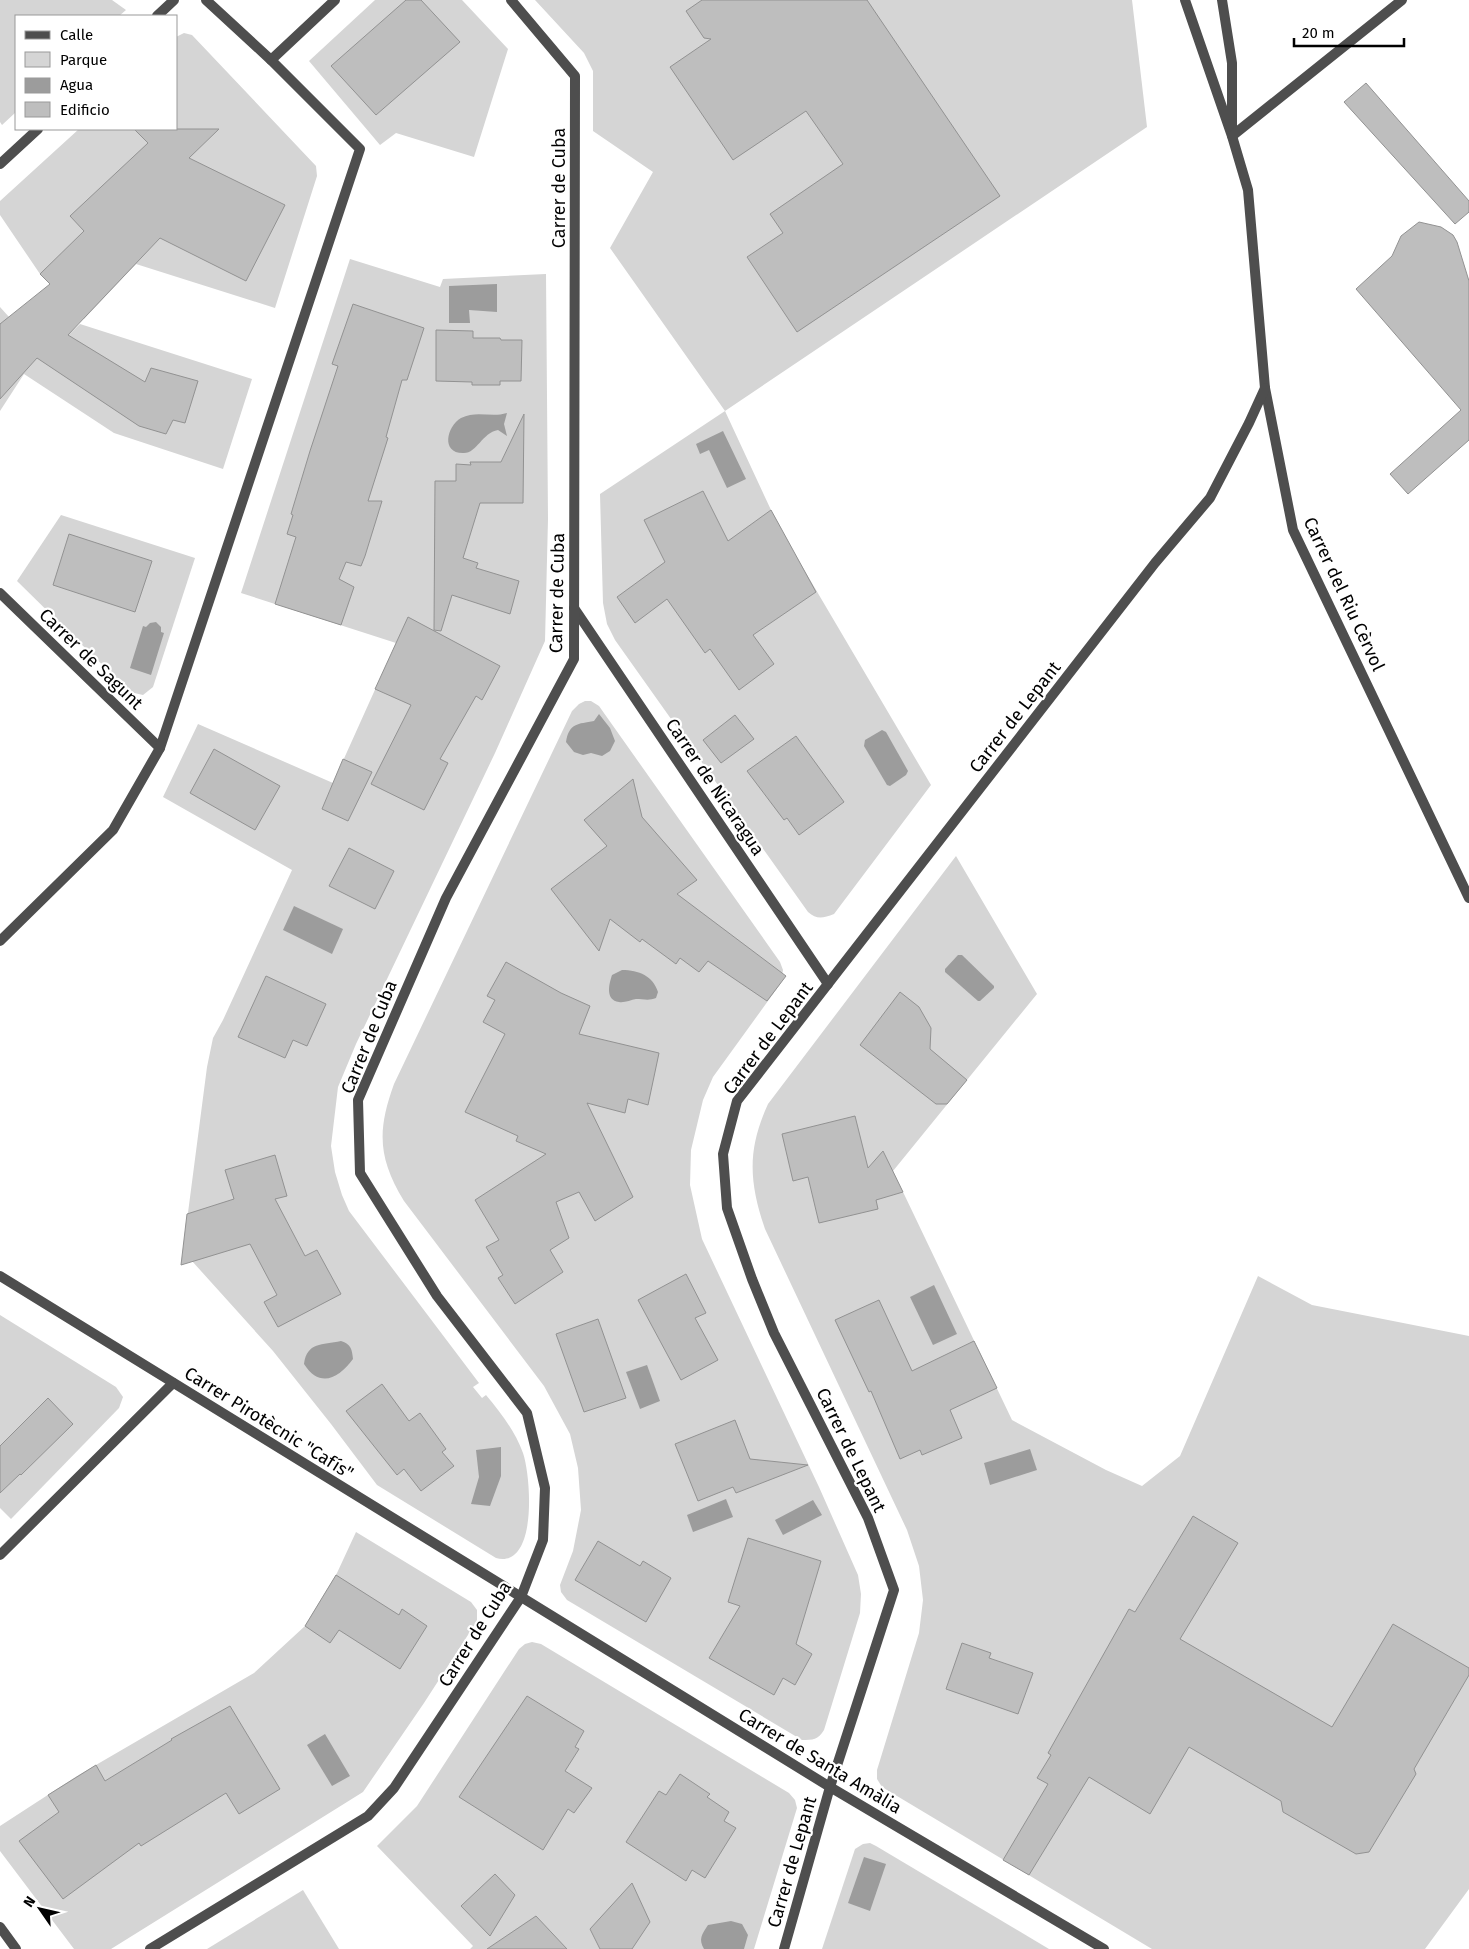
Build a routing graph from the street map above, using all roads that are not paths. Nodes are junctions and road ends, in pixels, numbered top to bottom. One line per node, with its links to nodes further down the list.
1 (174, 0): 8 (street)
2 (206, 0): 9 (street)
3 (335, 0): 9 (street)
4 (511, 0): 15 (street, Carrer de Cuba)
5 (1185, 0): 11 (street, Carrer del Riu Cèrvol)
6 (1222, 0): 11 (street, Carrer del Riu Cèrvol)
7 (1402, 0): 11 (street)
8 (158, 15)
9 (271, 60): 16 (street)
10 (37, 130): 12 (street)
11 (1232, 136): 13 (street, Carrer del Riu Cèrvol)
12 (0, 164)
13 (1265, 388): 17 (street, Carrer del Riu Cèrvol); 19 (street, Carrer de Lepant)
14 (0, 593): 16 (street, Carrer de Sagunt)
15 (574, 608): 19 (street, Carrer de Nicaragua); 23 (street, Carrer de Cuba)
16 (160, 748): 18 (street)
17 (1469, 898)
18 (0, 941)
19 (828, 984): 24 (street, Carrer de Lepant)
20 (0, 1276): 21 (street, Carrer Pirotècnic "Cafís")
21 (173, 1383): 22 (street); 23 (street, Carrer Pirotècnic "Cafís")
22 (0, 1555)
23 (521, 1598): 24 (street, Carrer de Santa Amàlia); 27 (street, Carrer de Cuba)
24 (830, 1788): 28 (street, Carrer de Lepant); 29 (street, Carrer de Santa Amàlia)
25 (0, 1927): 26 (street)
26 (16, 1949)
27 (150, 1949)
28 (784, 1949)
29 (1104, 1949)

